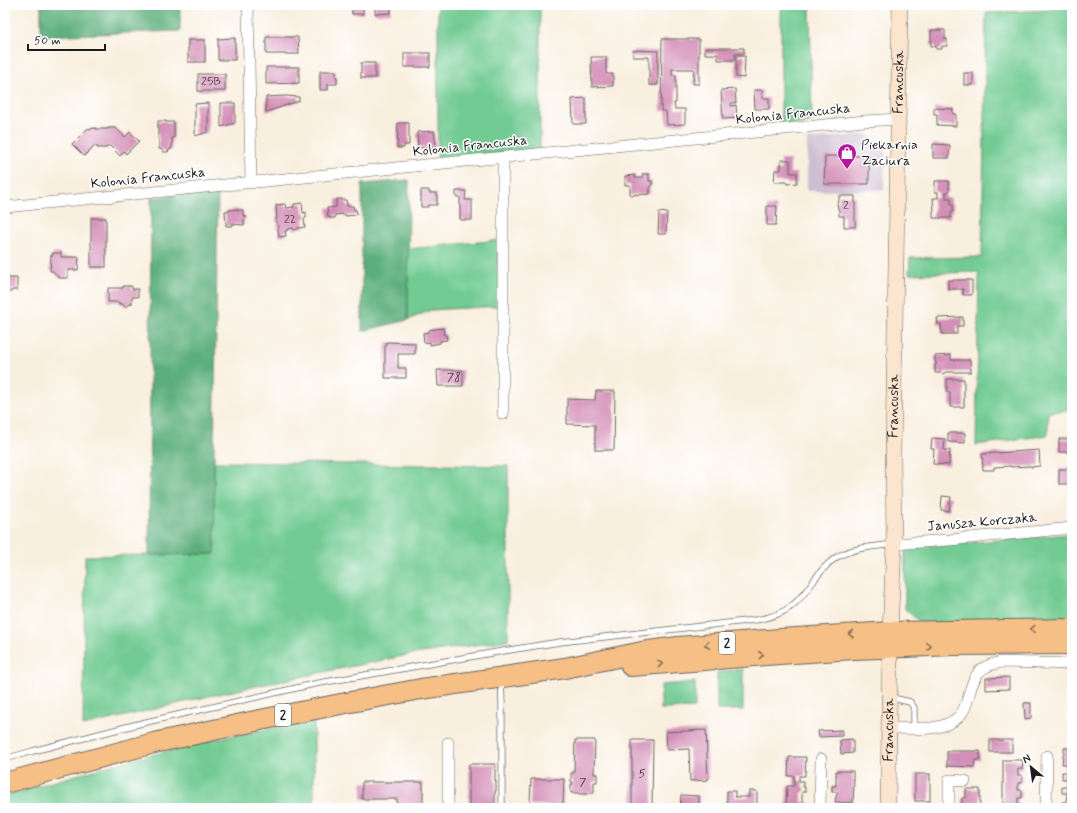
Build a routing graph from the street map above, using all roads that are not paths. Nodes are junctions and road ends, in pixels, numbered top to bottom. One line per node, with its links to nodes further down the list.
1 (248, 5): 5 (street)
2 (900, 5): 3 (street, Francuska)
3 (899, 119): 4 (street, Kolonia Francuska); 9 (street, Francuska)
4 (503, 158): 5 (street, Kolonia Francuska); 7 (street)
5 (251, 183): 6 (street, Kolonia Francuska)
6 (5, 207)
7 (503, 414)
8 (1072, 528): 9 (street, Janusza Korczaka)
9 (894, 544): 11 (street, Francuska); 20 (lane)
10 (1072, 629): 11 (highway, 2, one-way to 11)
11 (890, 639): 12 (highway, 2, one-way to 12); 14 (highway, 2); 15 (street, Francuska)
12 (1072, 644)
13 (1072, 664): 17 (street)
14 (501, 677): 23 (highway, 2); 25 (lane)
15 (889, 700): 16 (street, Francuska); 17 (lane)
16 (889, 728): 17 (street); 27 (street, Francuska)
17 (914, 728)
18 (448, 743): 24 (street)
19 (1047, 756): 29 (street)
20 (5, 759)
21 (820, 759): 26 (street)
22 (965, 780): 28 (street)
23 (5, 783)
24 (448, 808)
25 (502, 808)
26 (820, 808)
27 (888, 808)
28 (949, 808)
29 (1046, 808)

